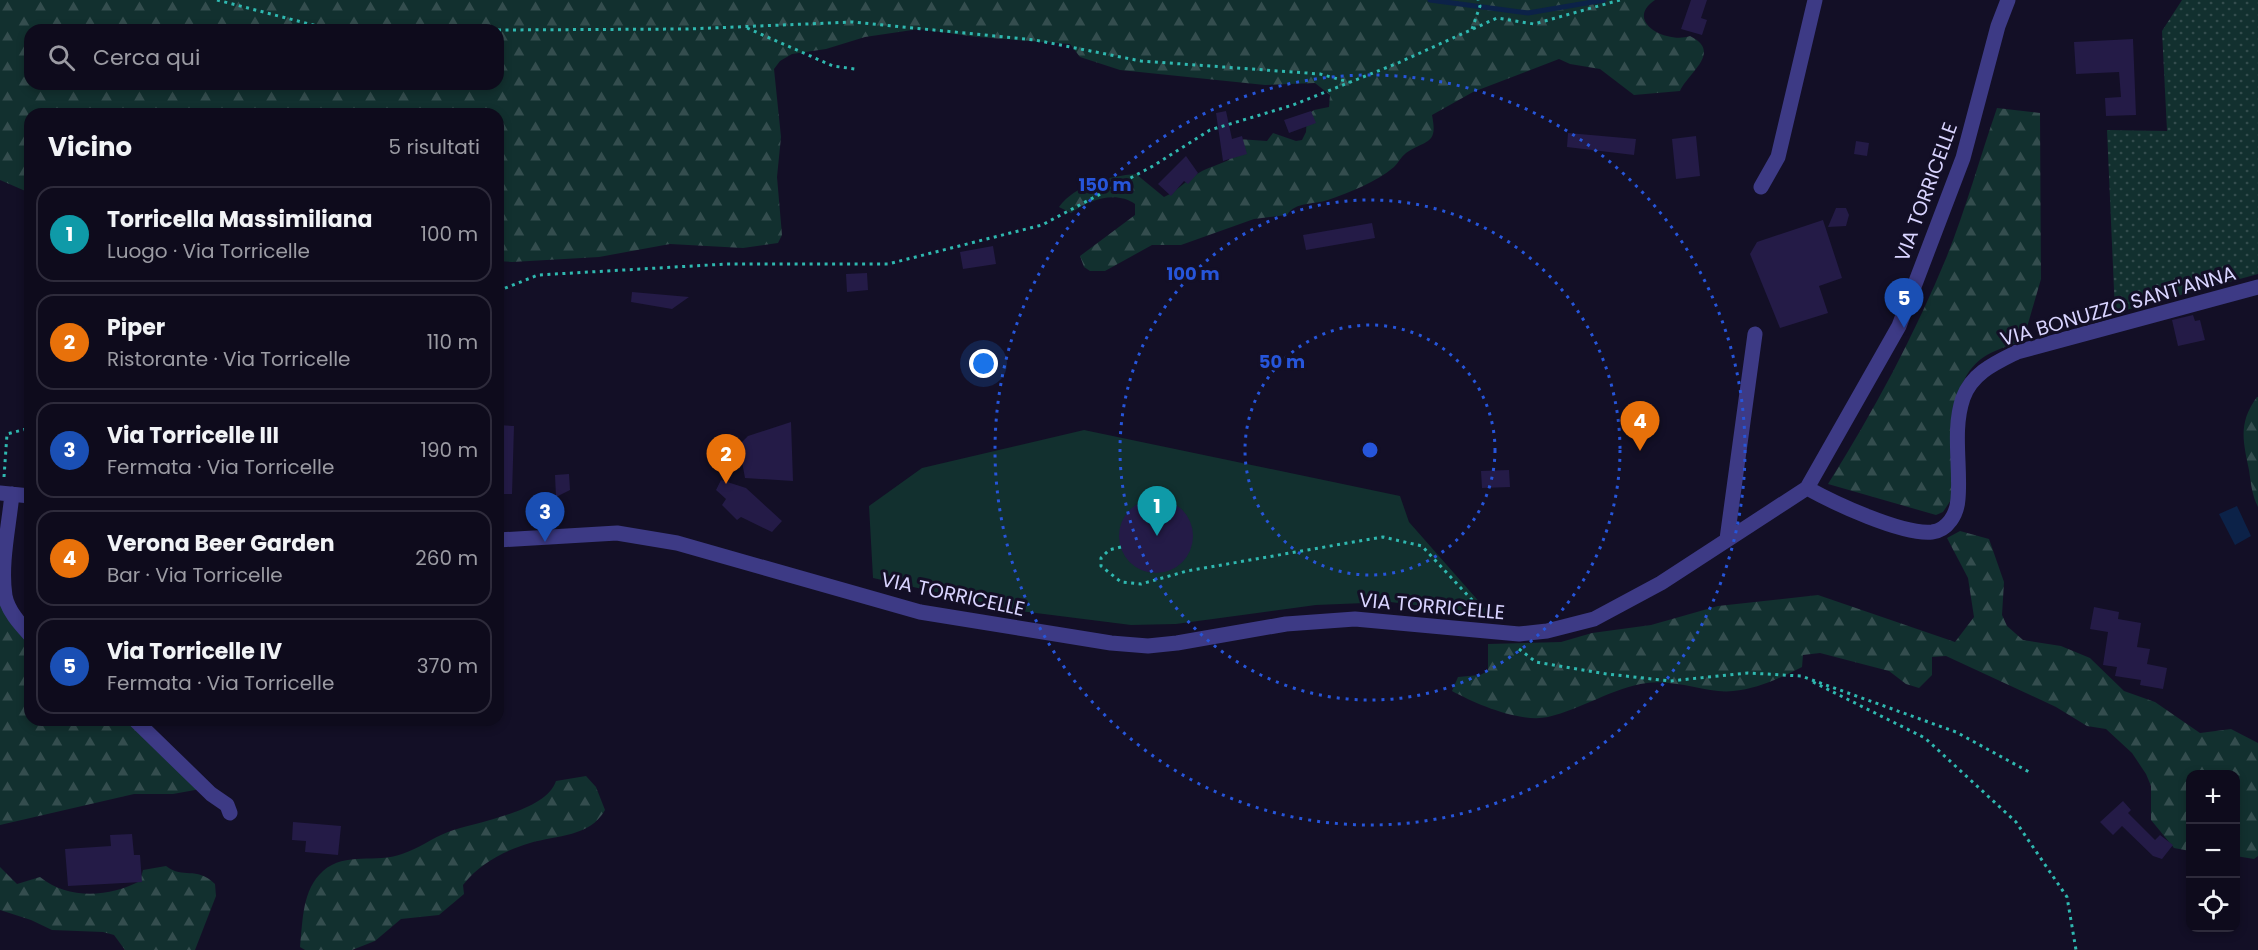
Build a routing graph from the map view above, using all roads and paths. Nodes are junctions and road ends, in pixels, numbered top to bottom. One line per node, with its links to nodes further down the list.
1 (217, 0): 6 (path)
2 (1478, 0): 8 (path)
3 (1620, 0): 8 (path)
4 (1815, 0): 12 (street)
5 (2008, 0): 17 (street, VIA TORRICELLE)
6 (309, 24)
7 (746, 27): 9 (path); 10 (path); 11 (path)
8 (1472, 29): 11 (path)
9 (504, 30)
10 (855, 69)
11 (1350, 82): 14 (path)
12 (1761, 187)
13 (2258, 287): 17 (street, VIA BONUZZO SANT'ANNA)
14 (504, 289)
15 (1755, 334): 20 (street)
16 (24, 430): 18 (path)
17 (1807, 488): 20 (street, VIA TORRICELLE)
18 (5, 493): 19 (street); 23 (street)
19 (24, 495)
20 (1727, 539): 24 (street, VIA TORRICELLE)
21 (504, 540): 24 (street, VIA TORRICELLE)
22 (1121, 547): 24 (path)
23 (24, 628)
24 (1498, 634): 25 (path)
25 (1801, 676): 27 (path); 29 (path)
26 (141, 726): 28 (street)
27 (2031, 773)
28 (230, 813)
29 (2076, 950)

